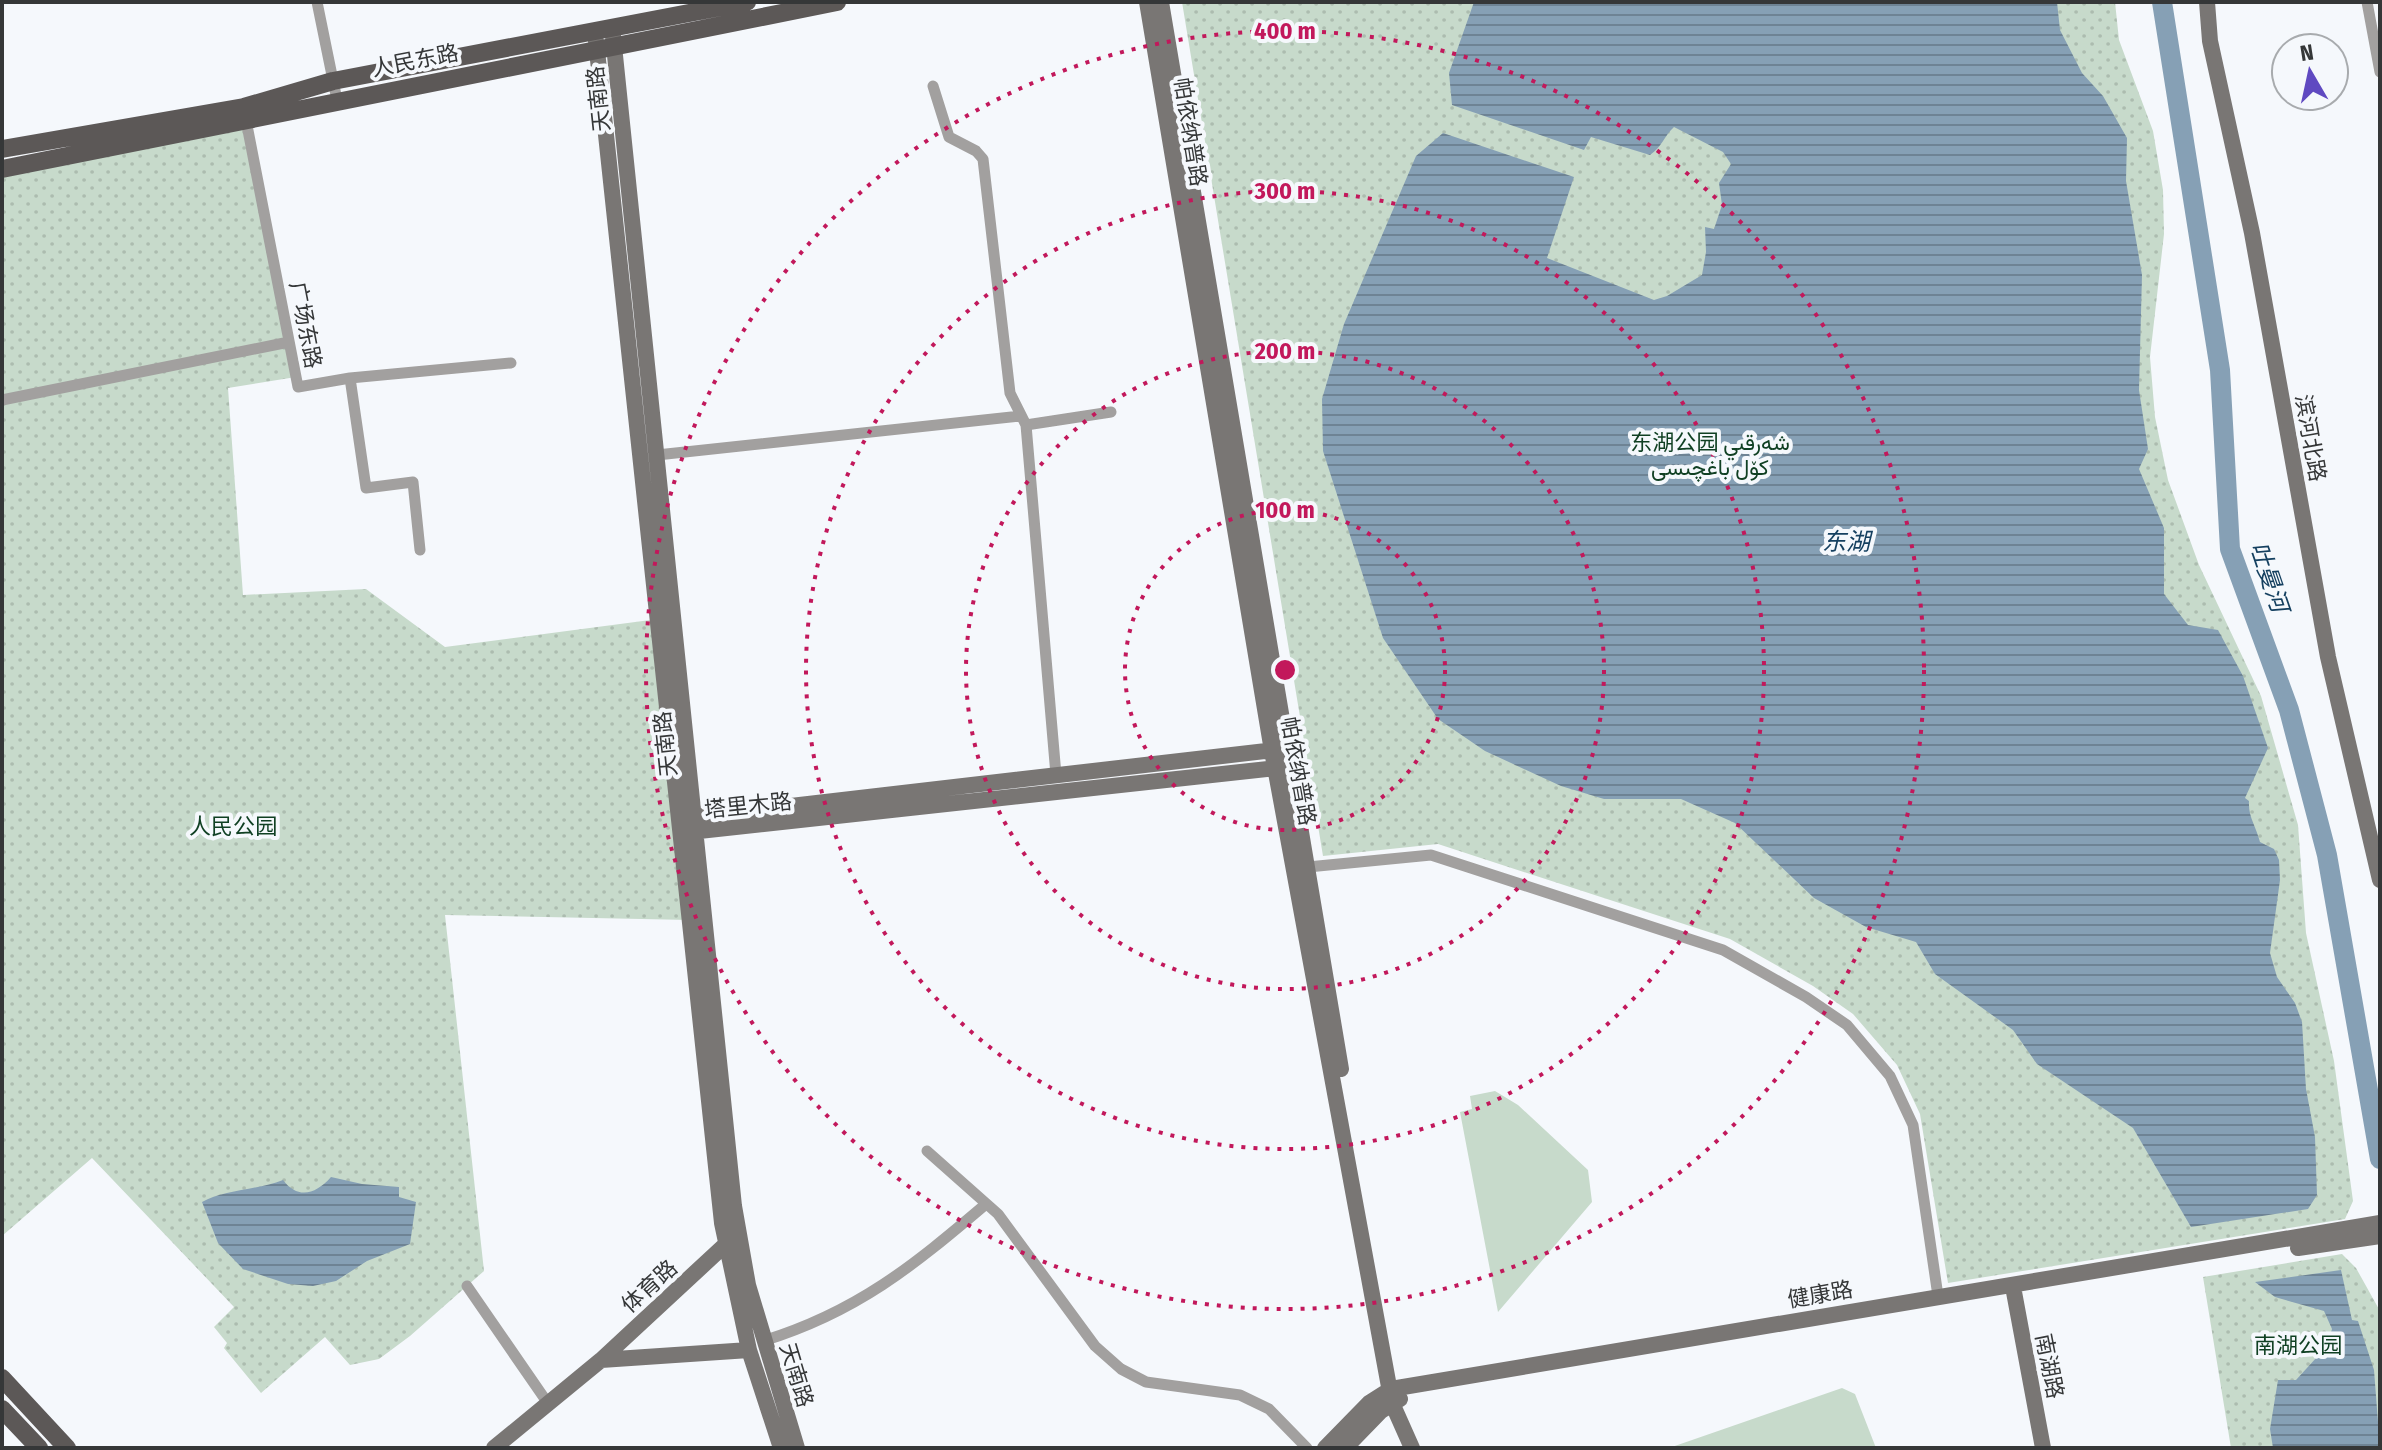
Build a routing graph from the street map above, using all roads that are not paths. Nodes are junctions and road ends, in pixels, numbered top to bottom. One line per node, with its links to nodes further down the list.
1 (317, 2): 11 (street)
2 (747, 2): 8 (main road, 人民东路)
3 (837, 2): 8 (main road, 人民东路)
4 (1147, 2): 23 (main road, 帕依纳普路)
5 (1161, 2): 23 (main road, 帕依纳普路)
6 (2207, 2): 28 (main road, 滨河北路)
7 (2367, 2): 9 (street)
8 (605, 38): 11 (main road, 人民东路); 21 (main road, 天南路); 26 (main road, 天南路)
9 (2380, 72)
10 (933, 86): 20 (street)
11 (335, 90): 12 (main road, 人民东路)
12 (245, 114): 13 (main road, 人民东路); 14 (main road, 人民东路); 15 (street, 广场东路)
13 (2, 149)
14 (2, 169)
15 (289, 342): 17 (street, 广场东路); 18 (street)
16 (511, 363): 17 (street, 广场东路)
17 (350, 378): 22 (street)
18 (2, 400)
19 (1111, 412): 20 (street)
20 (1023, 421): 21 (street); 25 (street)
21 (657, 455): 26 (main road, 天南路)
22 (420, 550)
23 (1280, 749): 24 (main road, 帕依纳普路); 25 (main road, 塔里木路)
24 (1284, 767): 26 (main road, 塔里木路); 27 (main road, 帕依纳普路); 41 (main road, 帕依纳普路)
25 (1056, 775): 26 (main road, 塔里木路)
26 (690, 826): 34 (main road, 天南路); 38 (main road, 天南路)
27 (1308, 867): 37 (street); 41 (main road, 帕依纳普路)
28 (2380, 880)
29 (927, 1151): 30 (street)
30 (986, 1204): 38 (street); 49 (street)
31 (2380, 1223): 32 (main road)
32 (2345, 1236): 33 (main road); 36 (main road, 健康路); 37 (main road, 健康路)
33 (2380, 1236)
34 (726, 1244): 38 (main road, 天南路); 39 (main road, 体育路)
35 (467, 1286): 42 (street)
36 (2014, 1292): 41 (main road, 健康路); 54 (main road, 南湖路)
37 (1938, 1296): 41 (main road, 健康路)
38 (756, 1345): 39 (main road); 47 (main road, 天南路); 48 (main road, 天南路)
39 (601, 1360): 42 (main road, 体育路)
40 (2, 1378): 45 (main road)
41 (1396, 1395): 50 (main road, 健康路); 51 (main road); 52 (main road, 帕依纳普路); 53 (main road, 帕依纳普路)
42 (547, 1402): 46 (main road, 体育路)
43 (2, 1409): 44 (main road)
44 (39, 1448)
45 (67, 1448)
46 (494, 1448)
47 (781, 1448)
48 (797, 1448)
49 (1307, 1448)
50 (1325, 1448)
51 (1345, 1448)
52 (1412, 1448)
53 (1424, 1448)
54 (2043, 1448)

